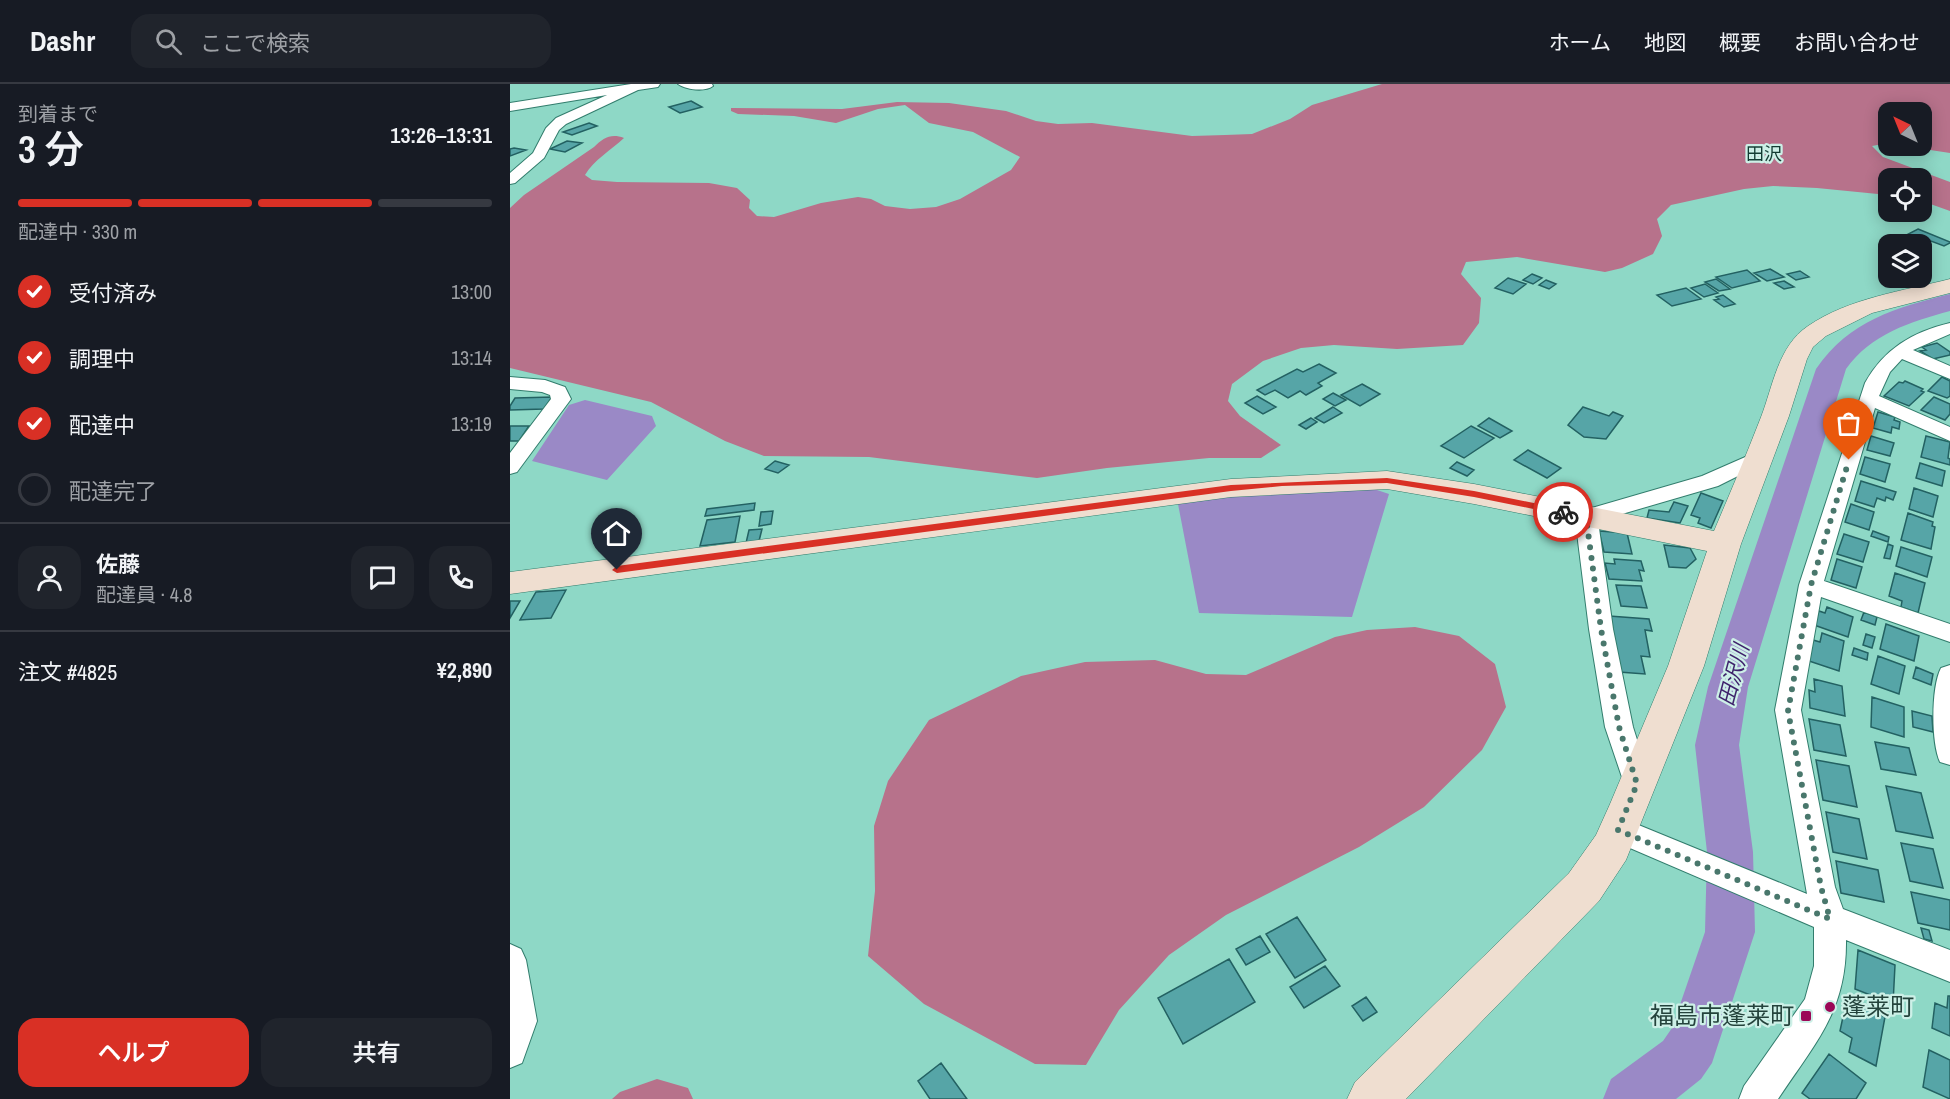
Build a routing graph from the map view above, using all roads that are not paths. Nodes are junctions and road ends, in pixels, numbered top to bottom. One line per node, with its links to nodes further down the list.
1 (654, 84): 4 (street)
2 (684, 84): 3 (street)
3 (707, 86)
4 (635, 87): 5 (street); 6 (street)
5 (510, 107)
6 (510, 180)
7 (1950, 286): 14 (street)
8 (1950, 328): 9 (street)
9 (1899, 351): 10 (street); 12 (street)
10 (1950, 373)
11 (510, 383): 15 (street)
12 (1868, 398): 13 (street); 19 (street)
13 (1950, 435)
14 (1759, 457): 16 (street); 17 (street)
15 (510, 467)
16 (1586, 517): 17 (street); 18 (street); 23 (street)
17 (1725, 544): 23 (street)
18 (510, 583)
19 (1811, 585): 20 (street); 25 (street)
20 (1950, 633)
21 (1950, 675): 22 (street)
22 (1950, 754)
23 (1637, 784): 24 (street)
24 (1618, 830): 25 (street); 29 (street)
25 (1830, 919): 26 (street); 30 (street)
26 (1950, 966)
27 (511, 979): 28 (street)
28 (510, 1051)
29 (1372, 1099)
30 (1757, 1099)

